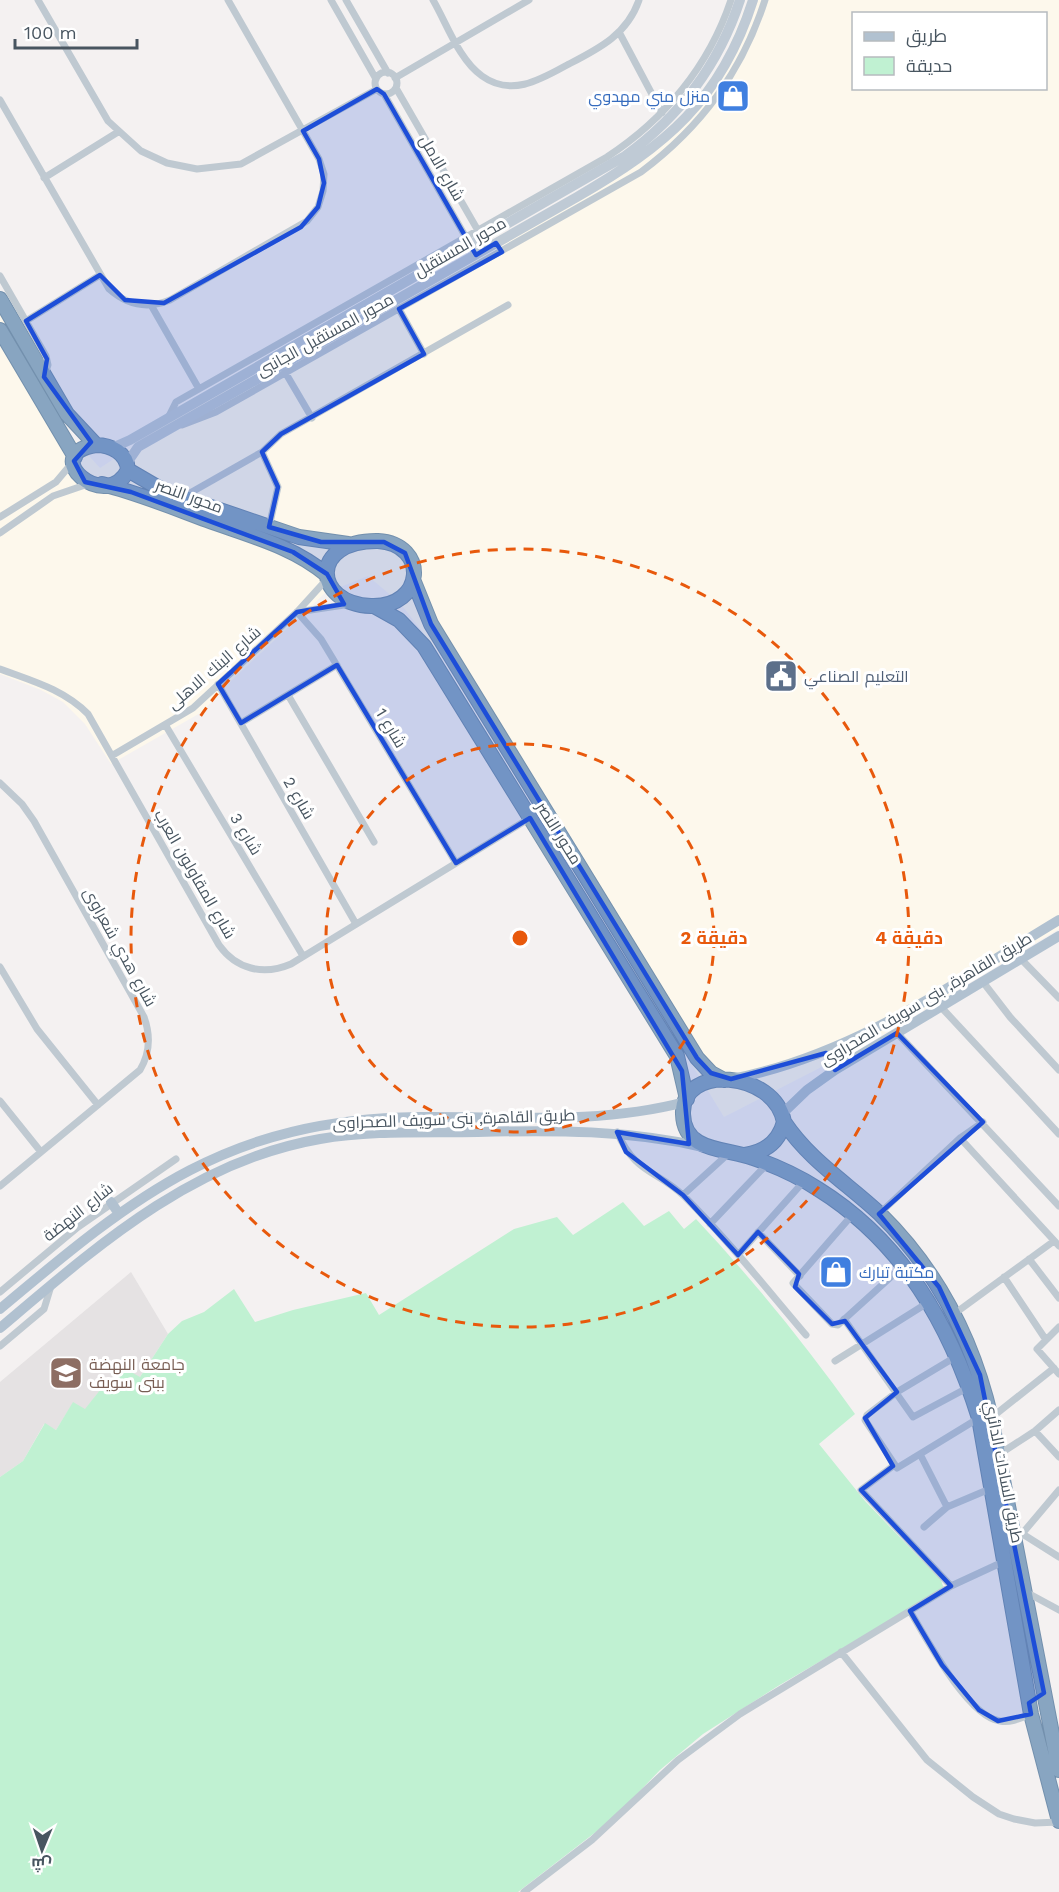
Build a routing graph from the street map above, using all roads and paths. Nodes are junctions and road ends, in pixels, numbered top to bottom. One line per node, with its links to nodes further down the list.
1 (38, 0): 23 (street)
2 (228, 0): 22 (street)
3 (331, 0): 16 (street)
4 (346, 0): 14 (street)
5 (433, 0): 13 (street)
6 (528, 0): 13 (street)
7 (639, 0): 12 (street)
8 (731, 0): 21 (street, محور المستقبل الجانبى)
9 (740, 0): 25 (street, محور المستقبل)
10 (753, 0): 25 (street, محور المستقبل)
11 (765, 0): 25 (street, محور المستقبل الجانبى)
12 (619, 33): 13 (street); 21 (street)
13 (457, 43): 15 (street)
14 (388, 73): 15 (street); 16 (street)
15 (395, 78): 17 (street)
16 (376, 80): 18 (street)
17 (396, 88): 19 (street); 25 (street, شارع الامل)
18 (377, 89): 19 (street); 22 (street)
19 (384, 94): 26 (street, شارع الامل)
20 (0, 100): 24 (street)
21 (662, 113): 25 (street, محور المستقبل الجانبى)
22 (303, 131): 23 (street); 30 (street)
23 (118, 132): 24 (street)
24 (44, 178): 27 (street)
25 (490, 242): 26 (street, محور المستقبل); 26 (street, محور المستقبل الجانبى); 32 (street, محور المستقبل الجانبى)
26 (470, 246): 37 (street, محور المستقبل); 39 (street, محور المستقبل الجانبى); 41 (street, محور المستقبل)
27 (100, 275): 30 (street); 33 (street)
28 (0, 276): 33 (street)
29 (0, 299): 38 (highway)
30 (151, 305): 39 (street)
31 (508, 305): 35 (street)
32 (399, 309): 35 (street); 36 (street, محور المستقبل الجانبى)
33 (26, 321): 38 (street)
34 (0, 330): 43 (highway)
35 (424, 354): 40 (street)
36 (285, 372): 37 (street, محور المستقبل الجانبى); 40 (street)
37 (272, 376): 41 (street, محور المستقبل)
38 (44, 377): 42 (highway)
39 (199, 389): 41 (street, محور المستقبل الجانبى)
40 (312, 418): 46 (street)
41 (171, 422): 45 (street, محور المستقبل); 48 (street, محور المستقبل)
42 (75, 425): 43 (highway); 44 (highway)
43 (61, 433): 47 (highway)
44 (96, 445): 45 (highway); 47 (highway)
45 (111, 448): 48 (highway)
46 (262, 452): 50 (street); 52 (street)
47 (74, 459): 49 (highway); 51 (street)
48 (128, 467): 49 (highway); 50 (highway, محور النصر)
49 (96, 484): 53 (street); 55 (highway, محور النصر)
50 (183, 497): 52 (highway, محور النصر)
51 (0, 517)
52 (269, 526): 54 (highway, محور النصر)
53 (0, 533)
54 (348, 544): 55 (highway); 56 (highway)
55 (328, 577): 57 (highway); 59 (street, شارع البنك الاهلى)
56 (414, 582): 58 (highway); 84 (highway, محور النصر)
57 (354, 604): 58 (highway); 59 (street)
58 (374, 606): 68 (highway, محور النصر)
59 (297, 612): 60 (street, شارع 1); 62 (street, شارع البنك الاهلى)
60 (337, 665): 63 (street); 70 (street, شارع 1)
61 (0, 669): 66 (street, شارع المقاولون العرب)
62 (218, 684): 64 (street, شارع 2); 65 (street, شارع البنك الاهلى)
63 (288, 695): 64 (street); 69 (street)
64 (241, 723): 72 (street, شارع 2)
65 (166, 726): 66 (street, شارع البنك الاهلى); 74 (street, شارع 3)
66 (113, 755): 74 (street, شارع المقاولون العرب)
67 (0, 783): 87 (street, شارع هدي شعراوى)
68 (530, 818): 70 (street, شارع المقاولون العرب); 85 (highway, محور النصر)
69 (374, 842)
70 (456, 863): 72 (street, شارع المقاولون العرب)
71 (1059, 920): 81 (main road, طريق القاهرة, بنى سويف الصحراوى)
72 (356, 924): 74 (street, شارع المقاولون العرب)
73 (1059, 936): 75 (main road, طريق القاهرة, بنى سويف الصحراوى)
74 (303, 956)
75 (1021, 959): 77 (main road, طريق القاهرة, بنى سويف الصحراوى); 78 (street)
76 (0, 967): 87 (street)
77 (983, 982): 79 (main road, طريق القاهرة, بنى سويف الصحراوى); 83 (street)
78 (1059, 998)
79 (941, 1007): 80 (main road, طريق القاهرة, بنى سويف الصحراوى); 93 (street)
80 (897, 1033): 82 (main road, طريق القاهرة, بنى سويف الصحراوى); 91 (street)
81 (826, 1053): 82 (main road); 84 (main road, طريق القاهرة, بنى سويف الصحراوى)
82 (835, 1070): 90 (main road, طريق القاهرة, بنى سويف الصحراوى)
83 (1059, 1070)
84 (728, 1080): 85 (highway); 90 (highway)
85 (686, 1100): 89 (main road, طريق القاهرة, بنى سويف الصحراوى); 95 (highway)
86 (0, 1101): 96 (street)
87 (98, 1105): 96 (street, شارع هدي شعراوى)
88 (546, 1105): 89 (main road)
89 (546, 1117): 108 (main road, طريق القاهرة, بنى سويف الصحراوى)
90 (784, 1117): 98 (highway); 101 (highway, طريق السادات الدائري)
91 (983, 1122): 94 (street); 107 (street)
92 (617, 1132): 95 (main road, طريق القاهرة, بنى سويف الصحراوى); 105 (street); 119 (main road, طريق القاهرة, بنى سويف الصحراوى)
93 (1059, 1134)
94 (960, 1138): 110 (street); 113 (street)
95 (712, 1149): 97 (highway)
96 (41, 1152): 103 (street, شارع هدي شعراوى)
97 (728, 1154): 98 (highway); 105 (street)
98 (745, 1155): 100 (highway, طريق السادات الدائري)
99 (176, 1159): 106 (street, شارع النهضة)
100 (768, 1163): 102 (highway, طريق السادات الدائري); 111 (street)
101 (832, 1175): 104 (highway); 110 (highway, طريق السادات الدائري)
102 (805, 1180): 104 (highway, طريق السادات الدائري); 112 (street)
103 (0, 1186)
104 (822, 1191): 109 (highway, طريق السادات الدائري)
105 (683, 1195): 111 (street)
106 (111, 1202): 108 (main road); 120 (street, شارع النهضة)
107 (1059, 1206)
108 (119, 1214): 123 (main road, طريق القاهرة, بنى سويف الصحراوى)
109 (854, 1214): 116 (highway, طريق السادات الدائري); 117 (street)
110 (879, 1214): 124 (highway, طريق السادات الدائري)
111 (710, 1224): 114 (street)
112 (758, 1232): 114 (street); 117 (street)
113 (1057, 1243): 115 (street)
114 (738, 1255): 128 (street)
115 (1029, 1259): 118 (street); 121 (street)
116 (904, 1265): 122 (highway, طريق السادات الدائري); 125 (street)
117 (800, 1276): 125 (street)
118 (1004, 1277): 124 (street); 129 (street)
119 (51, 1285): 126 (main road, طريق القاهرة, بنى سويف الصحراوى); 131 (street)
120 (0, 1292)
121 (1059, 1298)
122 (929, 1302): 130 (street); 132 (highway, طريق السادات الدائري)
123 (0, 1310): 126 (main road)
124 (954, 1314): 138 (highway, طريق السادات الدائري)
125 (844, 1319): 130 (street)
126 (4, 1324)
127 (1059, 1327): 129 (street)
128 (806, 1335)
129 (1046, 1340): 134 (street)
130 (862, 1344): 133 (street); 136 (street)
131 (0, 1346)
132 (957, 1356): 135 (highway, طريق السادات الدائري); 136 (street)
133 (835, 1361)
134 (1057, 1371): 138 (street)
135 (969, 1387): 136 (street); 138 (highway, طريق السادات الدائري)
136 (897, 1392): 143 (street)
137 (1059, 1410): 139 (street)
138 (985, 1418): 140 (street); 141 (highway, طريق السادات الدائري); 144 (highway, طريق السادات الدائري)
139 (1035, 1431): 141 (street); 142 (street)
140 (920, 1454): 143 (street); 146 (street)
141 (999, 1455): 148 (highway, طريق السادات الدائري)
142 (1059, 1457)
143 (893, 1466): 151 (street)
144 (992, 1488): 146 (street); 150 (highway, طريق السادات الدائري)
145 (1059, 1490): 148 (street)
146 (947, 1507): 147 (street)
147 (924, 1527)
148 (1018, 1538): 149 (street); 152 (highway, طريق السادات الدائري)
149 (1059, 1557)
150 (1005, 1561): 151 (street); 157 (highway, طريق السادات الدائري)
151 (951, 1586): 154 (street)
152 (1023, 1591): 153 (street); 156 (highway, طريق السادات الدائري)
153 (1059, 1610)
154 (910, 1611): 155 (street); 158 (street)
155 (841, 1652): 160 (street); 161 (street)
156 (1044, 1693): 157 (highway); 159 (highway, طريق السادات الدائري)
157 (1028, 1695): 158 (highway, طريق السادات الدائري)
158 (1031, 1714): 160 (highway, طريق السادات الدائري)
159 (1059, 1770)
160 (1059, 1822)
161 (524, 1892)

